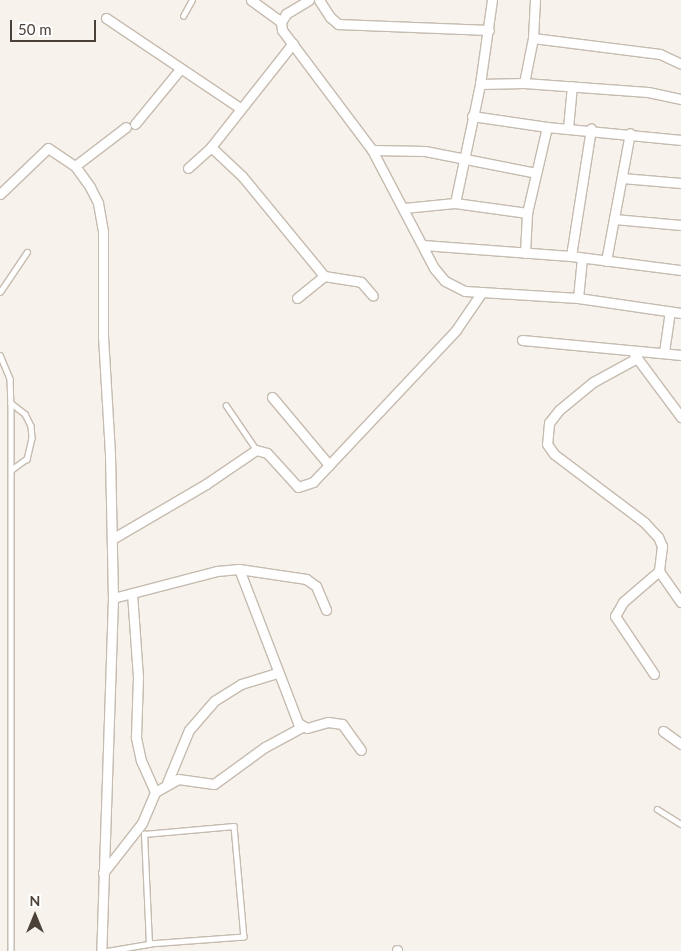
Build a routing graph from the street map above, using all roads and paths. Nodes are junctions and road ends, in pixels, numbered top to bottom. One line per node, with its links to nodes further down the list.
1 (192, 0): 9 (lane)
2 (251, 0): 11 (street)
3 (290, 0): 8 (street)
4 (309, 0): 8 (street)
5 (319, 0): 12 (street)
6 (492, 0): 12 (street)
7 (535, 0): 13 (street)
8 (296, 8): 11 (street)
9 (183, 16)
10 (106, 18): 16 (street)
11 (281, 22): 14 (street)
12 (489, 30): 18 (street)
13 (533, 38): 15 (street); 17 (street)
14 (293, 44): 21 (street); 31 (street)
15 (681, 64)
16 (181, 68): 21 (street); 23 (street)
17 (524, 83): 18 (street); 19 (street)
18 (480, 84): 22 (street)
19 (572, 86): 20 (street); 26 (street)
20 (681, 99)
21 (240, 108): 30 (street)
22 (472, 116): 25 (street); 32 (street)
23 (135, 124)
24 (126, 127): 33 (street)
25 (547, 127): 26 (street); 35 (street)
26 (568, 128): 27 (street)
27 (591, 129): 28 (street); 47 (street)
28 (630, 134): 29 (street); 36 (street)
29 (681, 140)
30 (211, 147): 34 (street); 51 (street)
31 (372, 150): 32 (street); 40 (street)
32 (467, 157): 35 (street); 39 (street)
33 (74, 166): 38 (street); 71 (street)
34 (188, 168)
35 (536, 173): 41 (street)
36 (622, 178): 37 (street); 42 (street)
37 (681, 183)
38 (0, 194)
39 (455, 203): 40 (street); 41 (street)
40 (404, 208): 44 (street)
41 (528, 214): 46 (street)
42 (614, 219): 43 (street); 49 (street)
43 (681, 225)
44 (423, 245): 46 (street); 53 (street)
45 (27, 252): 52 (lane)
46 (525, 252): 47 (street)
47 (571, 256): 48 (street)
48 (582, 258): 49 (street); 56 (street)
49 (606, 261): 50 (street)
50 (681, 270)
51 (324, 276): 54 (street); 55 (street)
52 (0, 292)
53 (482, 292): 56 (street); 69 (street)
54 (373, 296)
55 (297, 298)
56 (578, 298): 57 (street)
57 (670, 311): 58 (street); 60 (street)
58 (681, 313)
59 (522, 340): 62 (street)
60 (664, 352): 62 (street); 63 (street)
61 (0, 355): 65 (lane)
62 (635, 355): 67 (street); 73 (street)
63 (681, 355)
64 (272, 397): 69 (street)
65 (11, 403): 70 (lane); 70 (lane)
66 (226, 405): 68 (lane)
67 (681, 417)
68 (256, 450): 69 (street); 71 (street)
69 (329, 465)
70 (12, 470): 90 (lane)
71 (112, 538): 75 (street)
72 (239, 570): 74 (street); 77 (street); 78 (street)
73 (658, 571): 76 (street); 79 (street)
74 (132, 593): 75 (street); 85 (street)
75 (113, 598): 88 (street)
76 (681, 602)
77 (326, 610)
78 (277, 673): 80 (street); 84 (street)
79 (654, 674)
80 (302, 727): 83 (street); 84 (street)
81 (663, 731): 82 (street)
82 (681, 744)
83 (361, 750)
84 (167, 783): 85 (street)
85 (155, 792): 88 (street)
86 (657, 808): 87 (lane)
87 (681, 824)
88 (102, 874): 91 (street)
89 (149, 944): 89 (lane); 92 (lane)
90 (11, 951)
91 (101, 951)
92 (107, 951)

